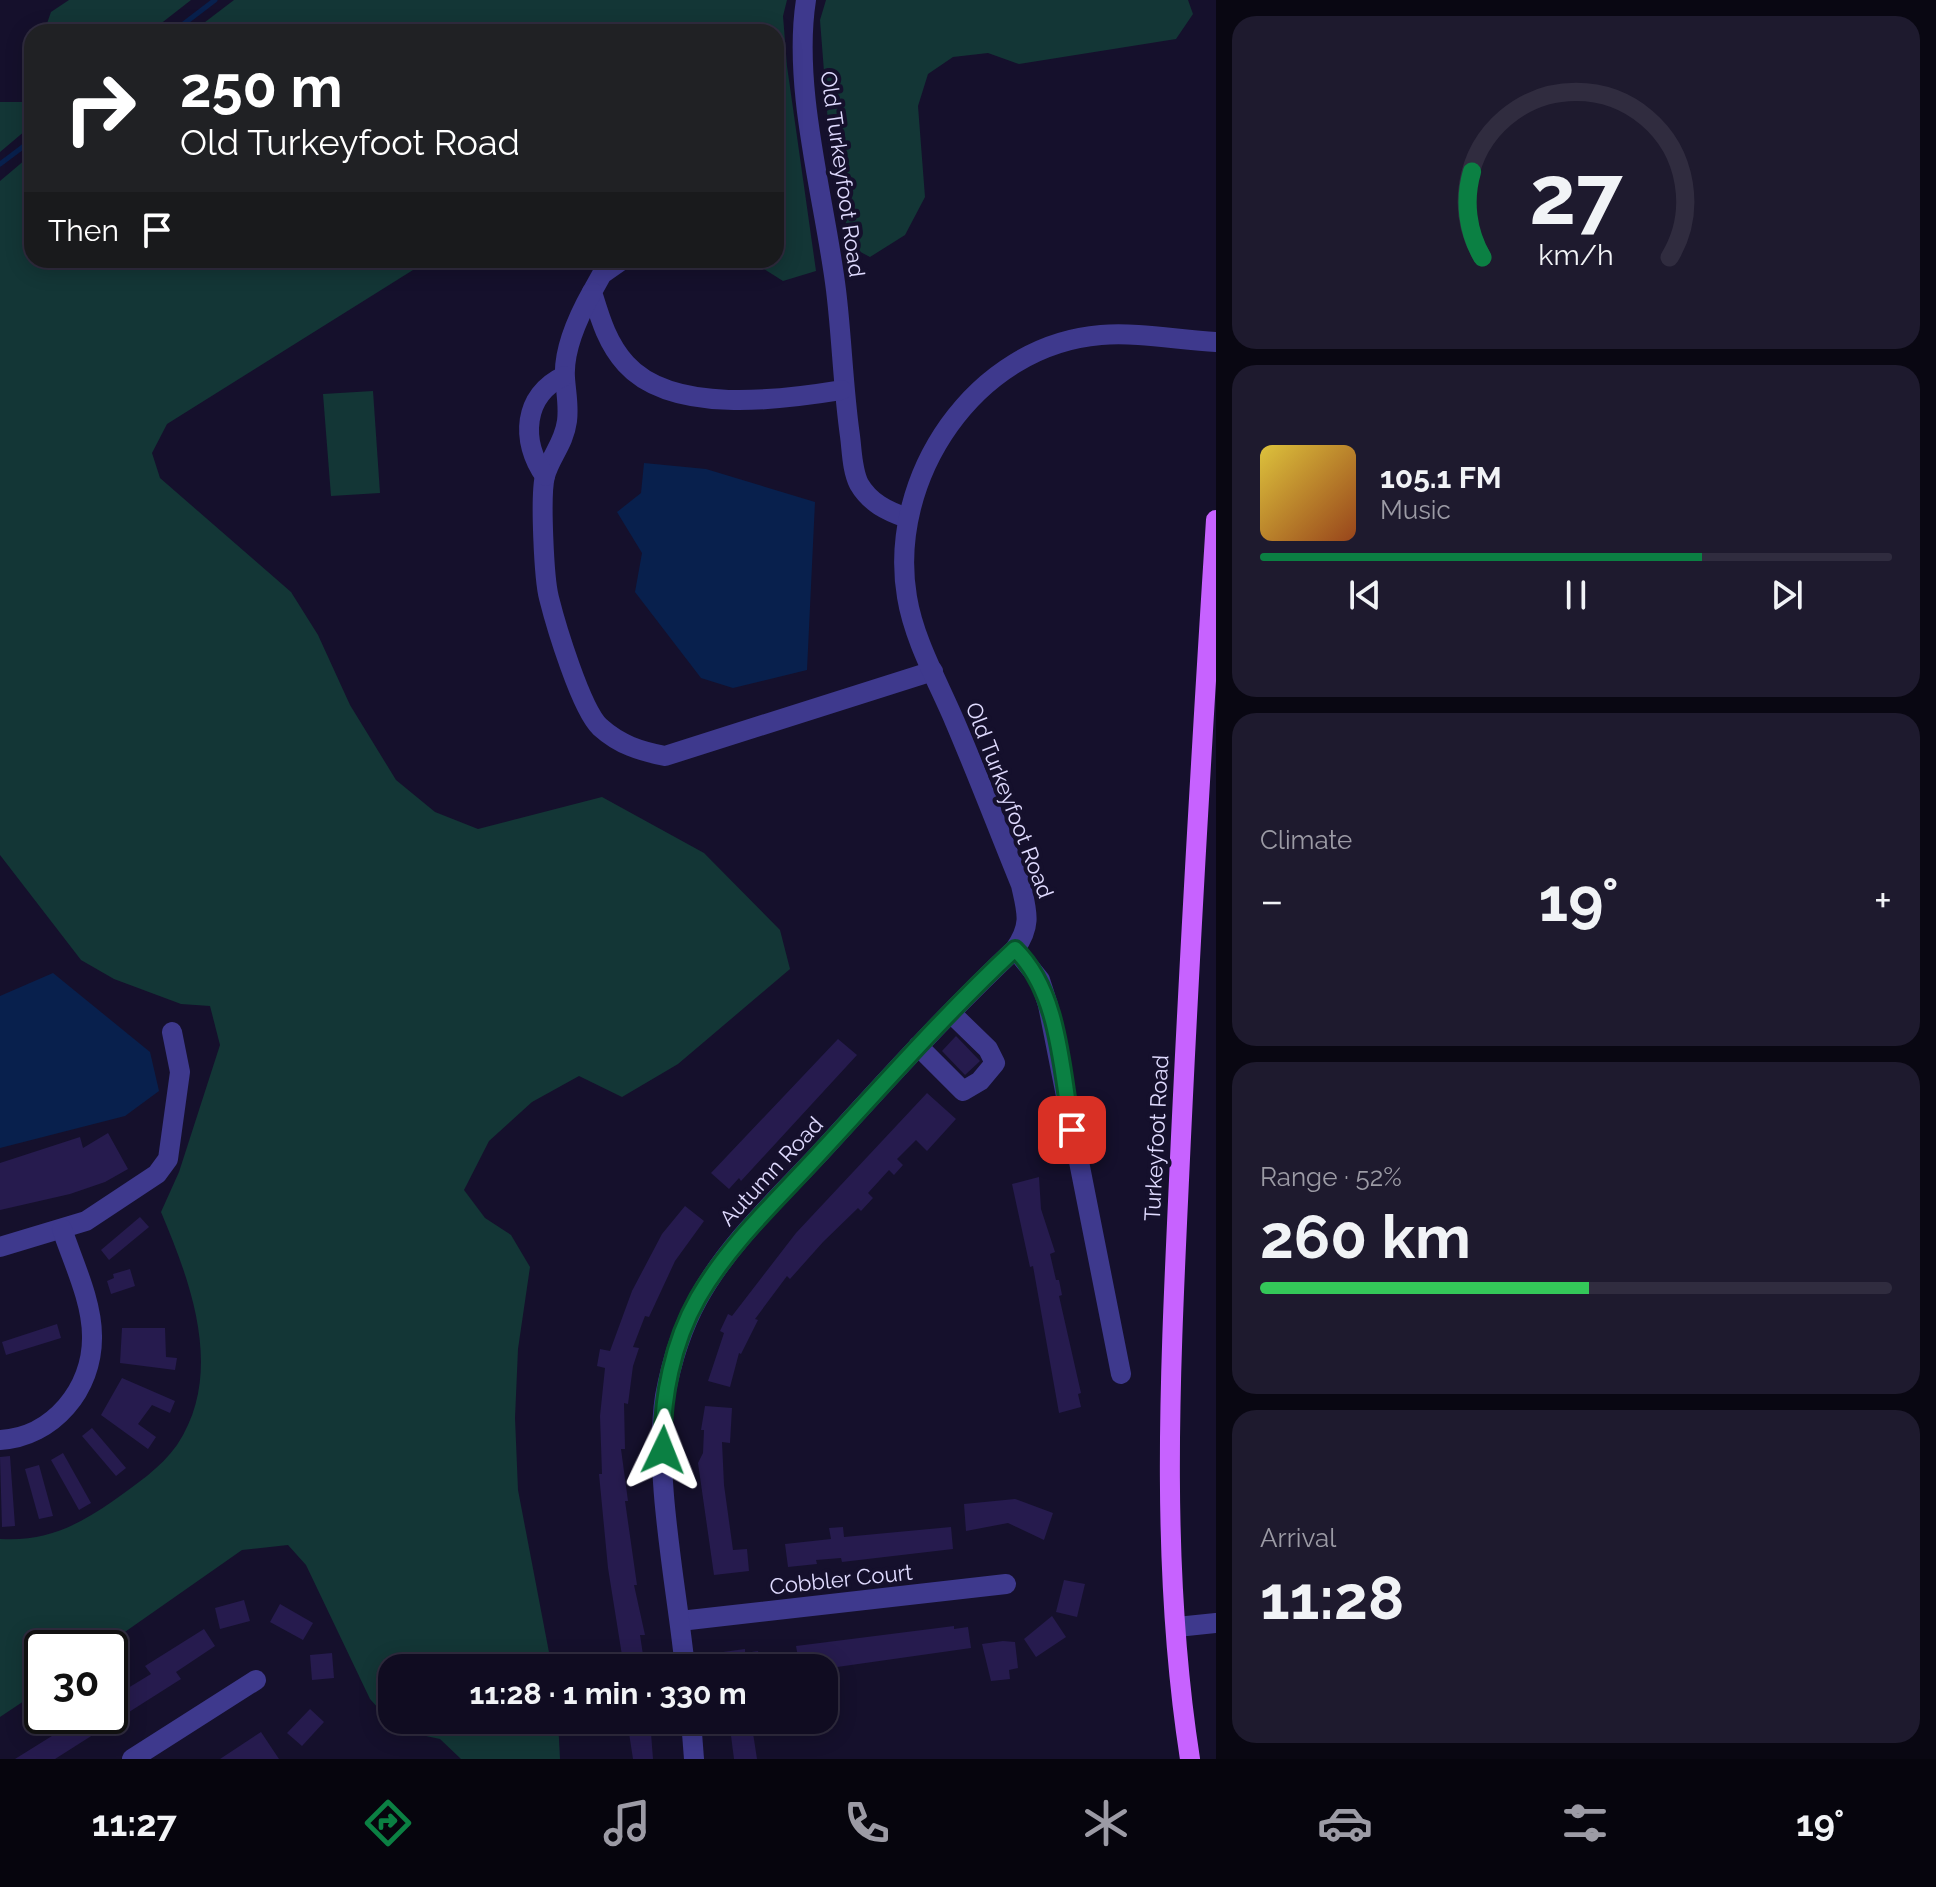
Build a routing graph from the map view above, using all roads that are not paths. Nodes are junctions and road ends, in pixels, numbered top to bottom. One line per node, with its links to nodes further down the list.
1 (806, 0): 6 (street, Old Turkeyfoot Road)
2 (611, 268): 3 (street)
3 (592, 292): 5 (street); 6 (street)
4 (1216, 342): 8 (street, Old Turkeyfoot Road)
5 (564, 376): 7 (street); 7 (street)
6 (842, 390): 8 (street, Old Turkeyfoot Road)
7 (545, 476): 11 (street)
8 (907, 518): 11 (street, Old Turkeyfoot Road)
9 (1216, 520): 10 (main road, Turkeyfoot Road)
10 (1212, 652): 23 (main road, Turkeyfoot Road)
11 (933, 671): 12 (street, Old Turkeyfoot Road)
12 (1015, 949): 13 (street, Autumn Road); 18 (street)
13 (951, 1013): 15 (street, Autumn Road); 15 (street)
14 (172, 1032): 16 (street)
15 (918, 1046): 21 (street, Autumn Road)
16 (62, 1229): 17 (street); 19 (street)
17 (0, 1247)
18 (1121, 1374)
19 (0, 1440)
20 (1006, 1584): 21 (street, Cobbler Court)
21 (680, 1621): 24 (street, Autumn Road)
22 (1216, 1623): 23 (street)
23 (1177, 1627): 29 (main road, Turkeyfoot Road)
24 (684, 1654)
25 (256, 1680): 27 (street)
26 (692, 1734): 28 (street)
27 (132, 1759)
28 (694, 1759)
29 (1190, 1759)

